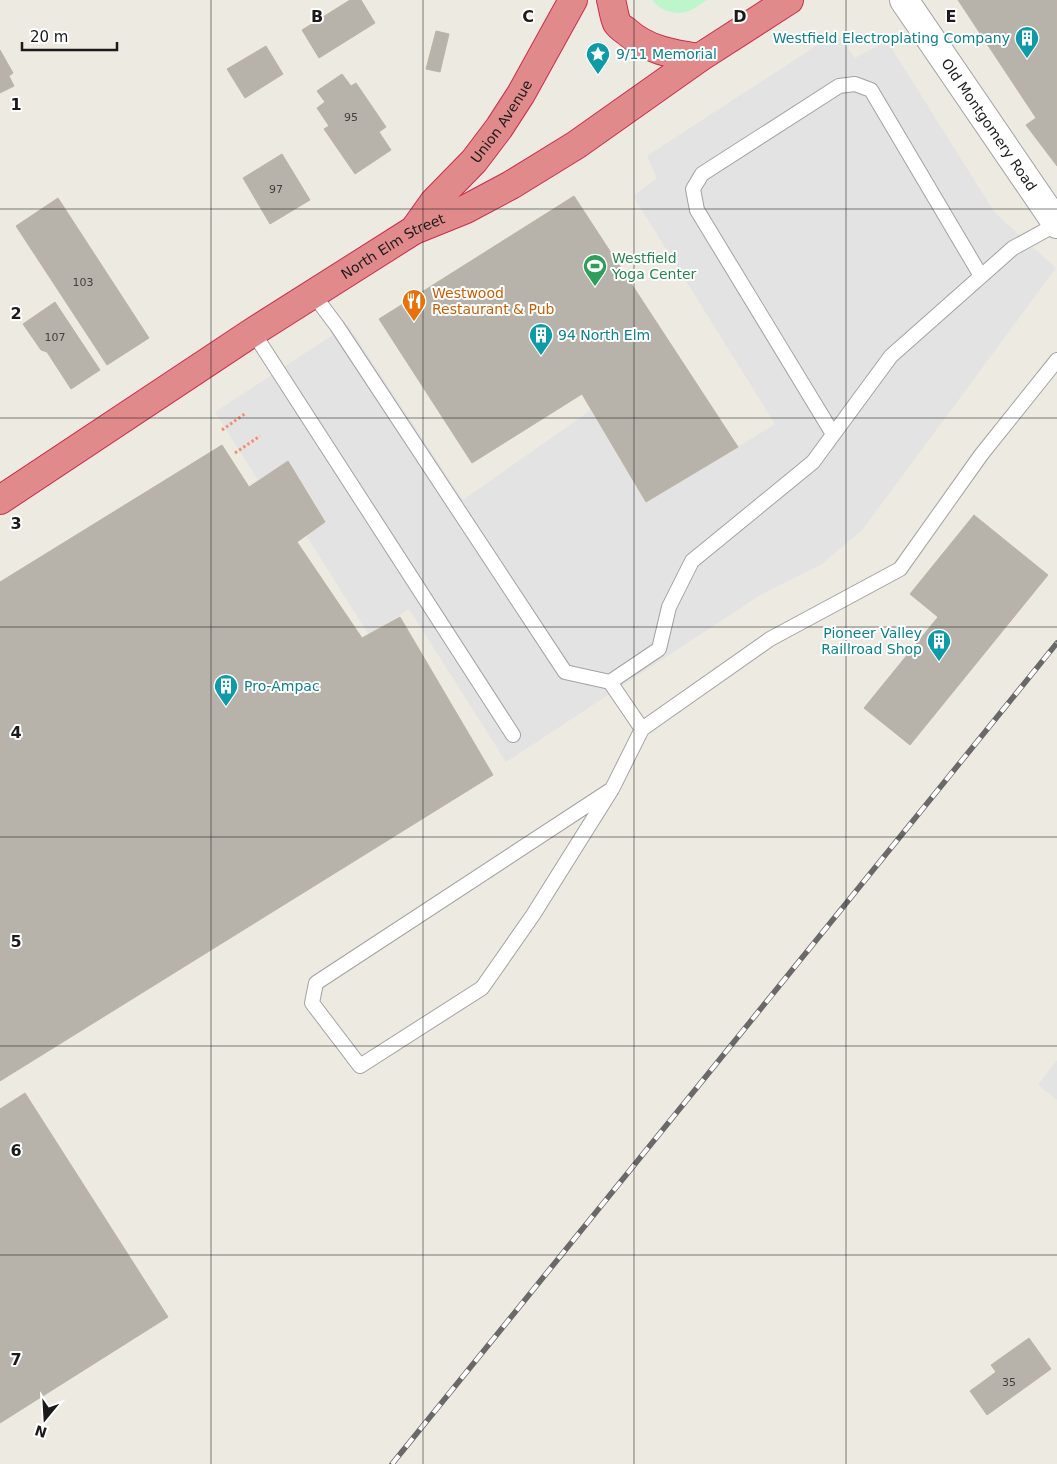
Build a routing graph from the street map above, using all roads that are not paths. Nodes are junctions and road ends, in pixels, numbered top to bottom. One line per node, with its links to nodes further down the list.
1 (573, 0): 7 (highway, Union Avenue)
2 (611, 0): 5 (highway)
3 (789, 0): 5 (highway, North Elm Street)
4 (904, 0): 6 (street, Old Montgomery Road)
5 (699, 58): 7 (highway, North Elm Street)
6 (1057, 224): 8 (lane)
7 (414, 230): 9 (highway, North Elm Street)
8 (981, 276): 12 (lane); 12 (lane)
9 (313, 294): 10 (highway, North Elm Street); 14 (lane)
10 (253, 332): 13 (highway, North Elm Street); 16 (lane)
11 (1057, 360): 15 (lane)
12 (833, 434): 14 (lane)
13 (0, 500)
14 (610, 682): 15 (lane)
15 (642, 729): 17 (lane)
16 (513, 735)
17 (612, 789): 17 (lane)

